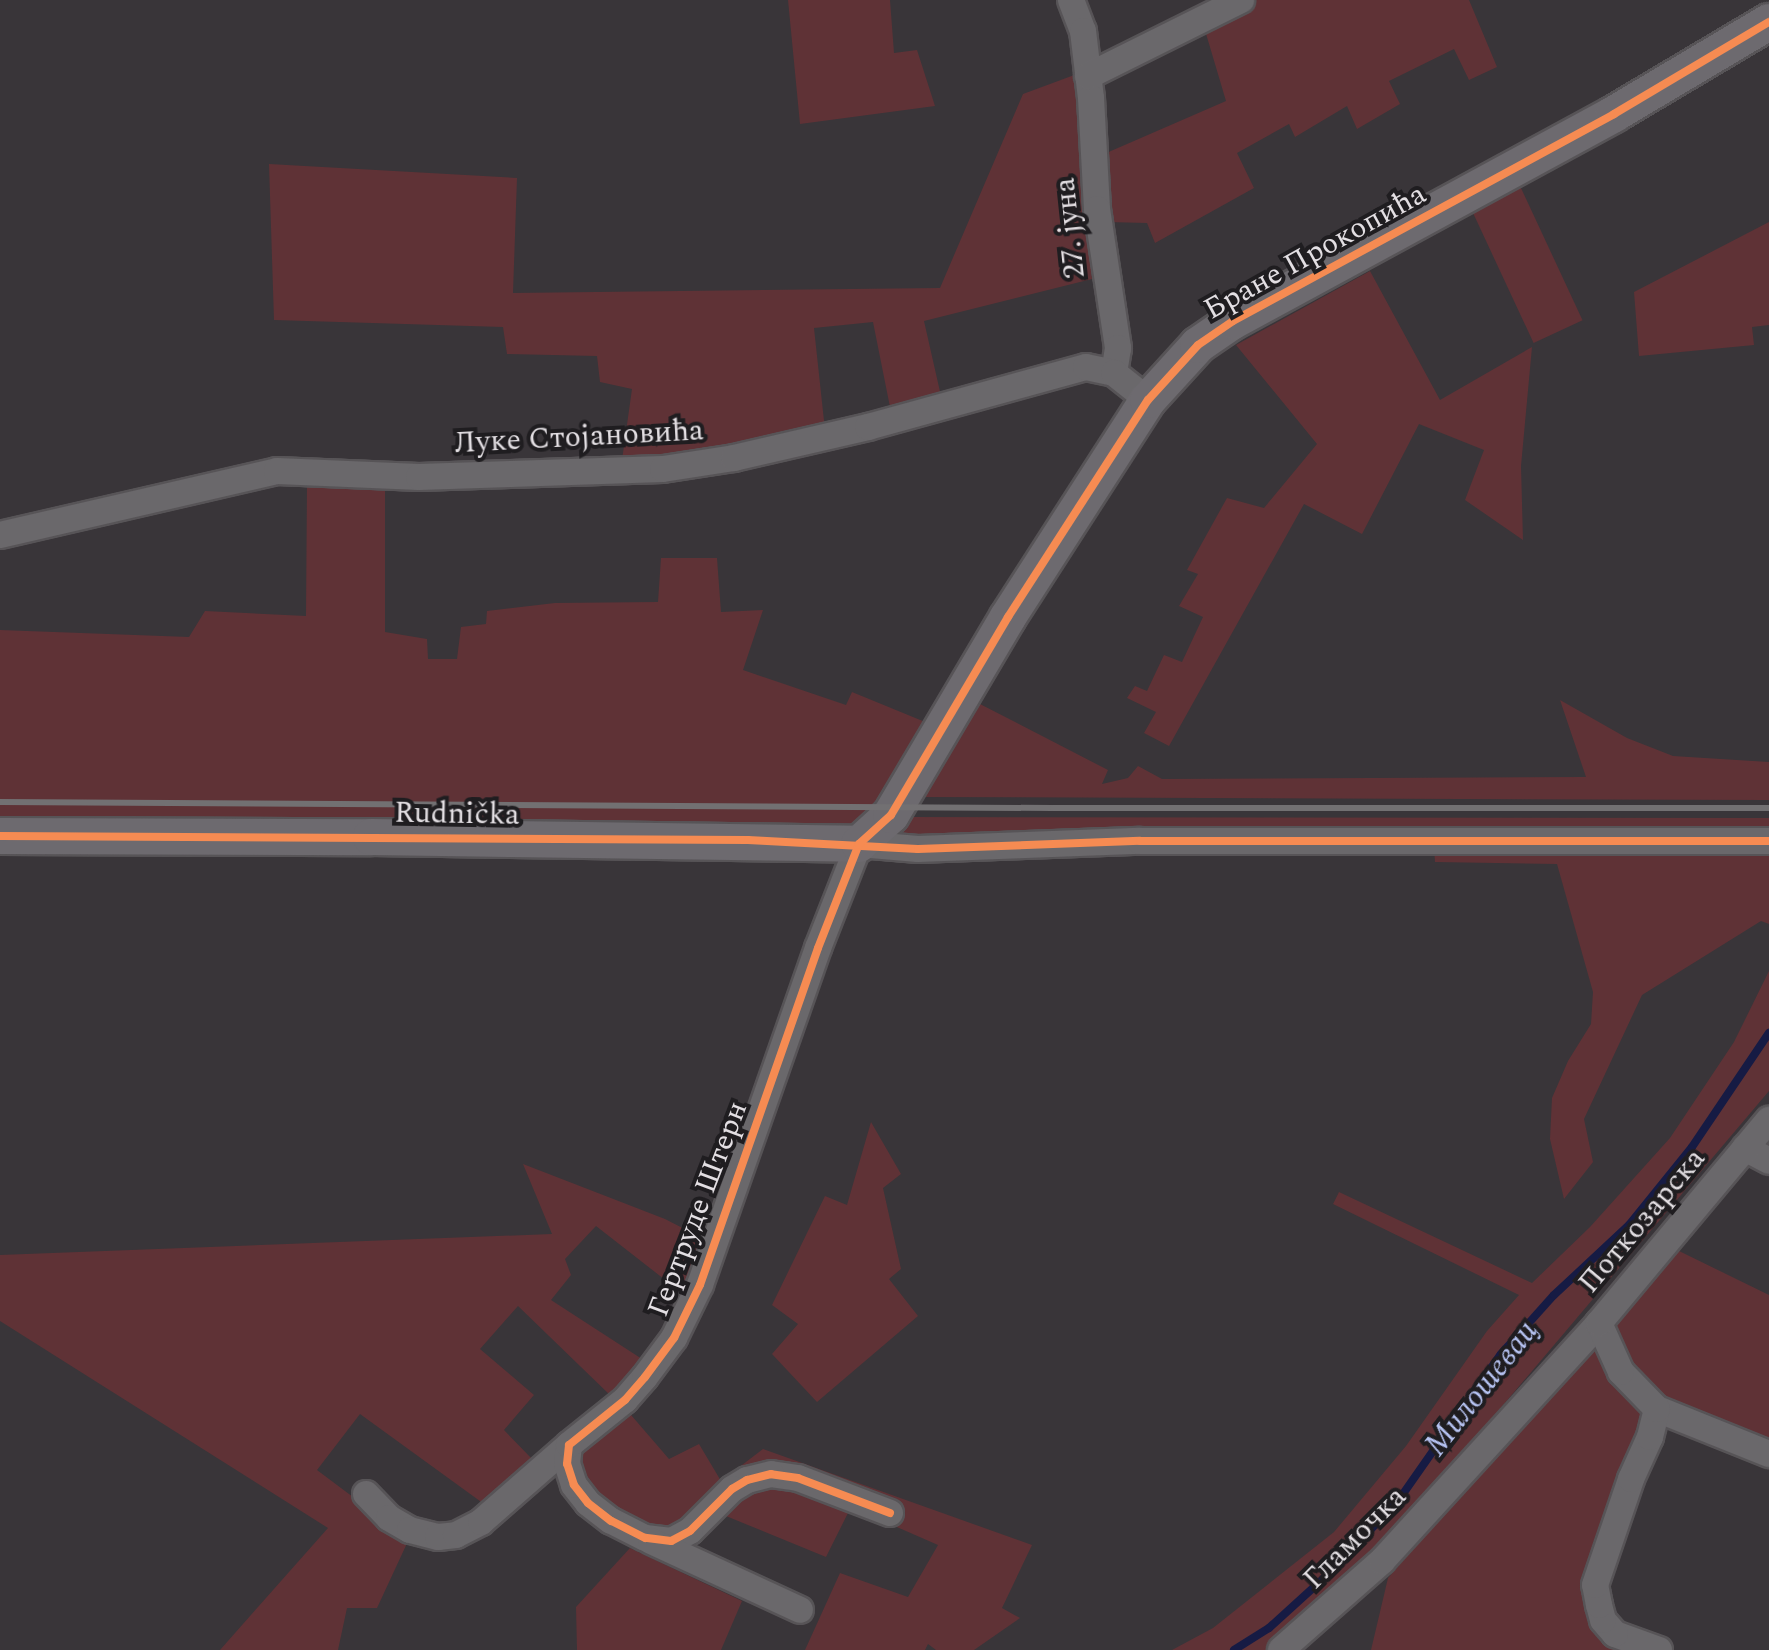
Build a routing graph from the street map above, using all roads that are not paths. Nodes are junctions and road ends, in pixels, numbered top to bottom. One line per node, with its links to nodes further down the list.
1 (1071, 0): 4 (street, 27. јуна)
2 (1241, 0): 4 (street)
3 (1769, 22): 6 (street, Бране Прокопића)
4 (1088, 76): 5 (street, 27. јуна)
5 (1114, 373): 6 (street); 7 (street, Луке Стојановића)
6 (1148, 400): 10 (street, Бране Прокопића)
7 (0, 535)
8 (0, 836): 10 (street, Rudnička)
9 (1769, 841): 10 (street)
10 (859, 844): 16 (street, Гертруде Штерн)
11 (1769, 1120): 12 (street, Поткозарска)
12 (1745, 1148): 13 (street); 14 (street, Поткозарска)
13 (1769, 1161)
14 (1599, 1323): 15 (street, Поткозарска); 22 (street, Гламочка)
15 (1657, 1409): 17 (street); 23 (street)
16 (569, 1445): 18 (street, Гертруде Штерн); 20 (street)
17 (1769, 1454)
18 (366, 1494)
19 (890, 1513): 20 (street)
20 (645, 1538): 21 (street)
21 (800, 1610)
22 (1281, 1650)
23 (1659, 1650)

